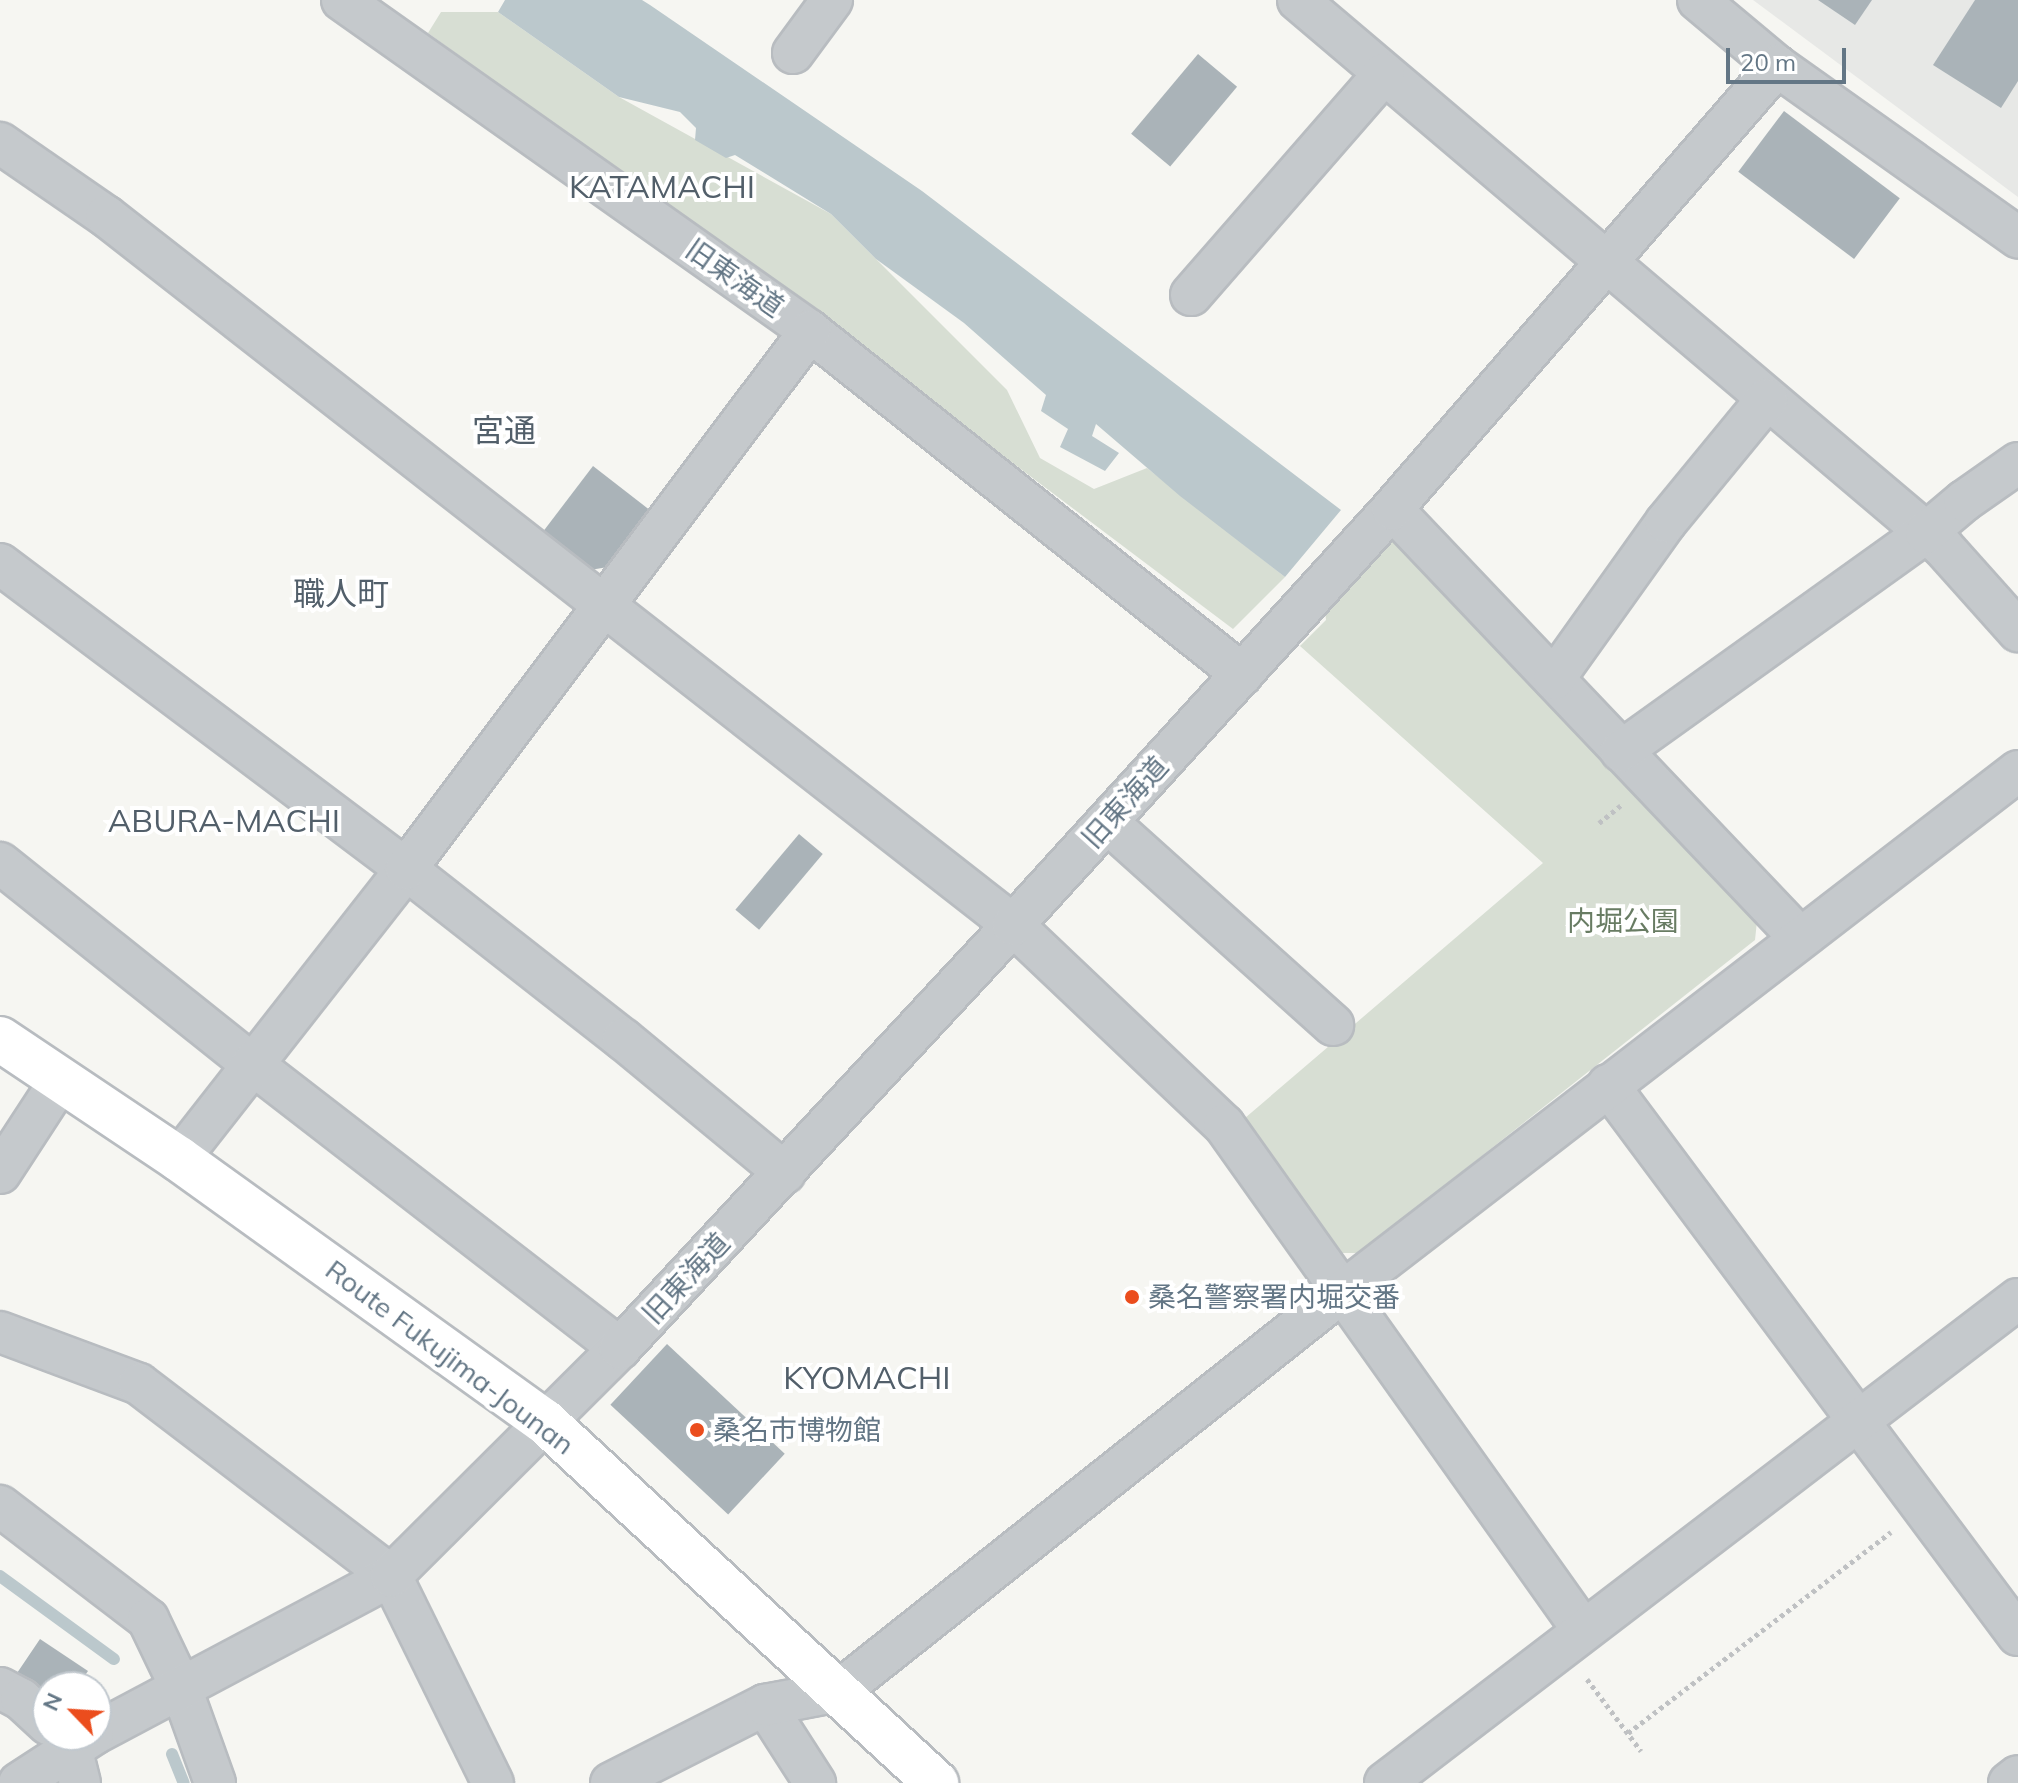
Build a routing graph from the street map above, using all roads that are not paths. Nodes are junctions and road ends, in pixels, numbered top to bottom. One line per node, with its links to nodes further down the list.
1 (342, 0): 12 (street, 旧東海道)
2 (832, 0): 5 (street)
3 (1298, 0): 7 (street)
4 (1698, 0): 6 (street)
5 (793, 53)
6 (1777, 66): 9 (street); 10 (street)
7 (1384, 74): 10 (street); 11 (street)
8 (4, 155): 18 (street)
9 (2018, 237)
10 (1605, 262): 13 (street); 15 (street)
11 (1191, 295)
12 (810, 331): 18 (street); 20 (street, 旧東海道)
13 (1767, 399): 16 (street); 21 (street)
14 (2018, 463): 16 (street)
15 (1392, 509): 20 (street); 21 (street)
16 (1926, 533): 19 (street); 22 (street)
17 (0, 564): 26 (street)
18 (603, 606): 26 (street); 27 (street)
19 (2018, 631)
20 (1242, 674): 24 (street, 旧東海道)
21 (1554, 679): 22 (street)
22 (1621, 751): 28 (street)
23 (2018, 771): 28 (street)
24 (1107, 822): 27 (street, 旧東海道); 29 (street)
25 (0, 863): 31 (street)
26 (406, 869): 31 (street); 36 (street)
27 (1013, 925): 36 (street, 旧東海道); 37 (street)
28 (1800, 938): 33 (street)
29 (1333, 1025)
30 (0, 1039): 32 (main road, Route Fukujima-Jounan)
31 (252, 1064): 34 (street); 40 (street)
32 (60, 1081): 34 (main road, Route Fukujima-Jounan); 35 (street)
33 (1608, 1085): 37 (street); 42 (street)
34 (179, 1159): 41 (main road, Route Fukujima-Jounan)
35 (0, 1173)
36 (785, 1173): 40 (street, 旧東海道)
37 (1341, 1293): 46 (street); 49 (street)
38 (2018, 1299): 42 (street)
39 (0, 1332): 44 (street)
40 (620, 1348): 41 (street, 旧東海道)
41 (544, 1421): 44 (street, 旧東海道); 49 (main road, Route Fukujima-Jounan)
42 (1857, 1421): 45 (street); 46 (street)
43 (0, 1506): 48 (street)
44 (391, 1576): 48 (street, 旧東海道); 57 (street)
45 (2018, 1635)
46 (1572, 1638): 61 (street)
47 (0, 1688): 51 (street)
48 (181, 1688): 52 (street, 旧東海道); 56 (street)
49 (839, 1691): 50 (street); 60 (main road, Route Fukujima-Jounan)
50 (765, 1705): 58 (street); 59 (street)
51 (32, 1708)
52 (112, 1724)
53 (64, 1751): 55 (street, 旧東海道)
54 (2018, 1776): 62 (street)
55 (19, 1783)
56 (215, 1783)
57 (493, 1783)
58 (611, 1783)
59 (815, 1783)
60 (936, 1783)
61 (1385, 1783)
62 (2009, 1783)

